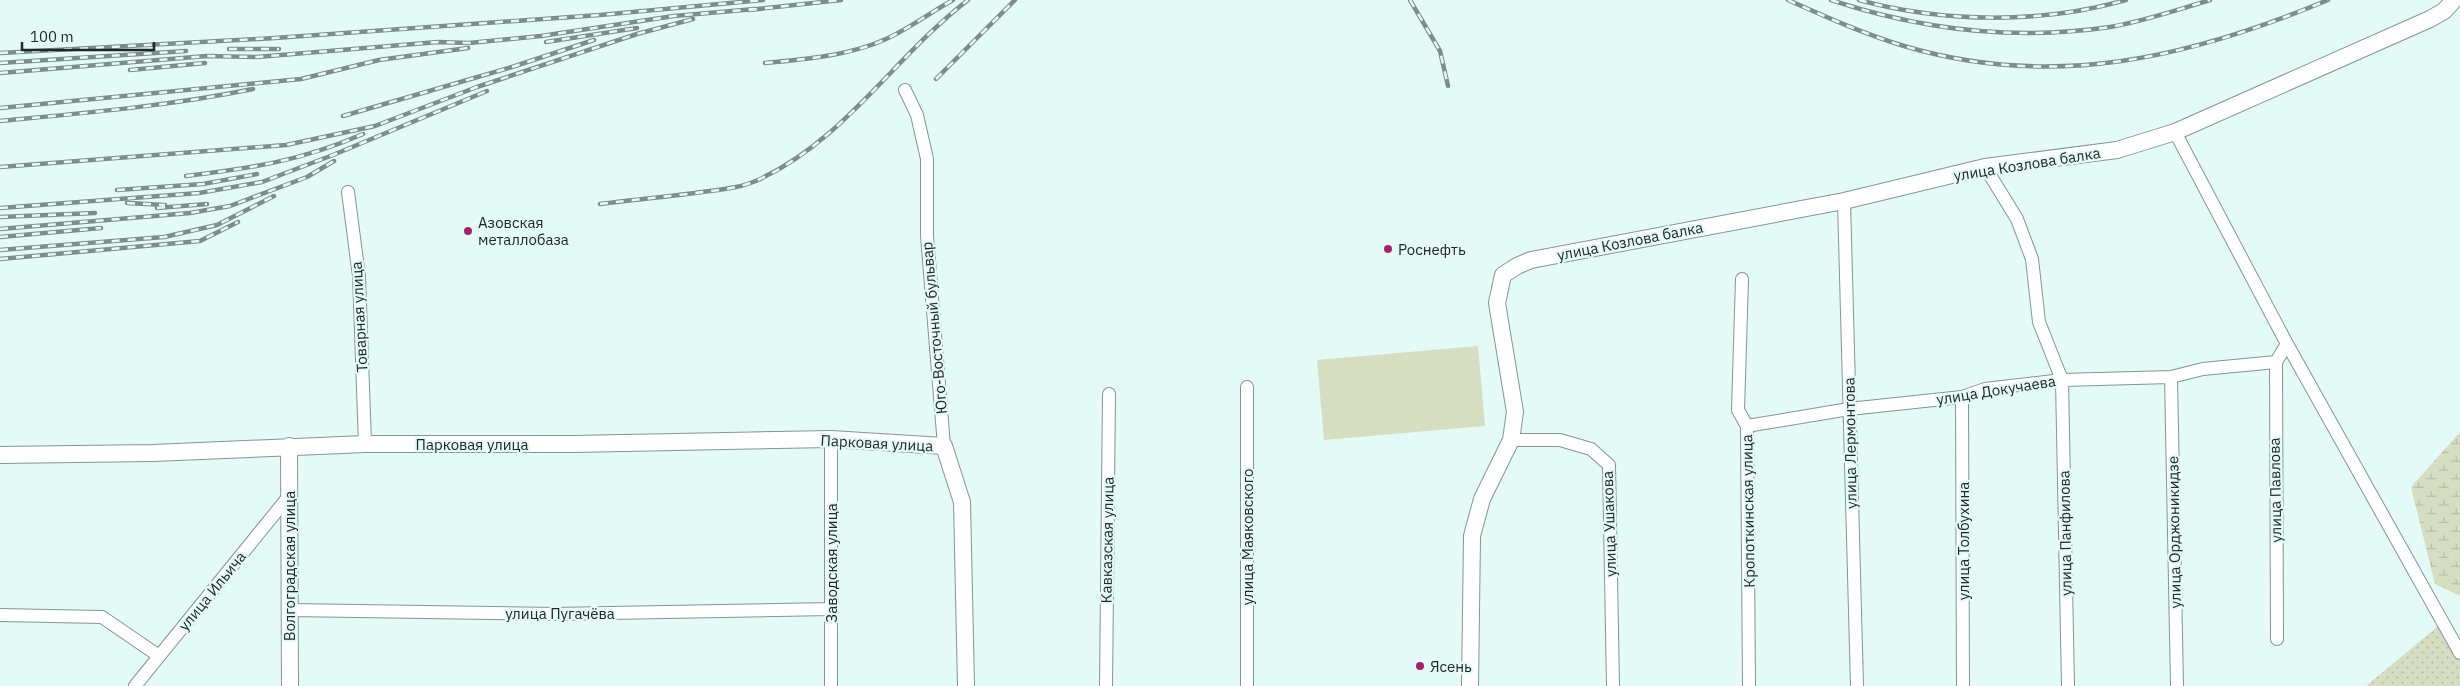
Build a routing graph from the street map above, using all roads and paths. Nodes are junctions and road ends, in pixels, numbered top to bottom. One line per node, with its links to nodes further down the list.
1 (2449, 5): 3 (main road, улица Козлова балка)
2 (905, 90): 21 (street, Юго-Восточный бульвар)
3 (2175, 132): 4 (main road, улица Козлова балка); 8 (street)
4 (1985, 167): 6 (main road, улица Козлова балка); 11 (street)
5 (348, 192): 19 (street, Товарная улица)
6 (1844, 200): 15 (street, улица Лермонтова); 18 (main road, улица Козлова балка)
7 (1742, 279): 16 (street, Кропоткинская улица)
8 (2287, 344): 9 (street); 28 (street)
9 (2276, 362): 10 (street, улица Докучаева); 27 (street, улица Павлова)
10 (2171, 378): 11 (street, улица Докучаева); 42 (street, улица Орджоникидзе)
11 (2062, 380): 14 (street, улица Докучаева); 41 (street, улица Панфилова)
12 (1247, 387): 35 (street, улица Маяковского)
13 (1109, 394): 34 (street, Кавказская улица)
14 (1962, 397): 15 (street, улица Докучаева); 40 (street, улица Толбухина)
15 (1849, 409): 16 (street, улица Докучаева); 39 (street, улица Лермонтова)
16 (1747, 426): 38 (street, Кропоткинская улица)
17 (831, 439): 19 (main road, Парковая улица); 21 (main road, Парковая улица); 24 (street, Заводская улица)
18 (1511, 440): 36 (main road); 37 (street, улица Ушакова)
19 (365, 444): 20 (main road, Парковая улица)
20 (289, 446): 22 (main road, Парковая улица); 23 (main road, Волгоградская улица)
21 (944, 446): 33 (main road, Юго-Восточный бульвар)
22 (0, 455)
23 (289, 496): 25 (main road, Волгоградская улица); 29 (street, улица Ильича)
24 (831, 609): 25 (street, улица Пугачёва); 32 (street, Заводская улица)
25 (289, 610): 31 (main road, Волгоградская улица)
26 (0, 615): 29 (street)
27 (2277, 639)
28 (2460, 653)
29 (159, 656): 30 (street, улица Ильича)
30 (135, 686)
31 (290, 686)
32 (831, 686)
33 (966, 686)
34 (1106, 686)
35 (1247, 686)
36 (1470, 686)
37 (1613, 686)
38 (1749, 686)
39 (1856, 686)
40 (1964, 686)
41 (2068, 686)
42 (2176, 686)

